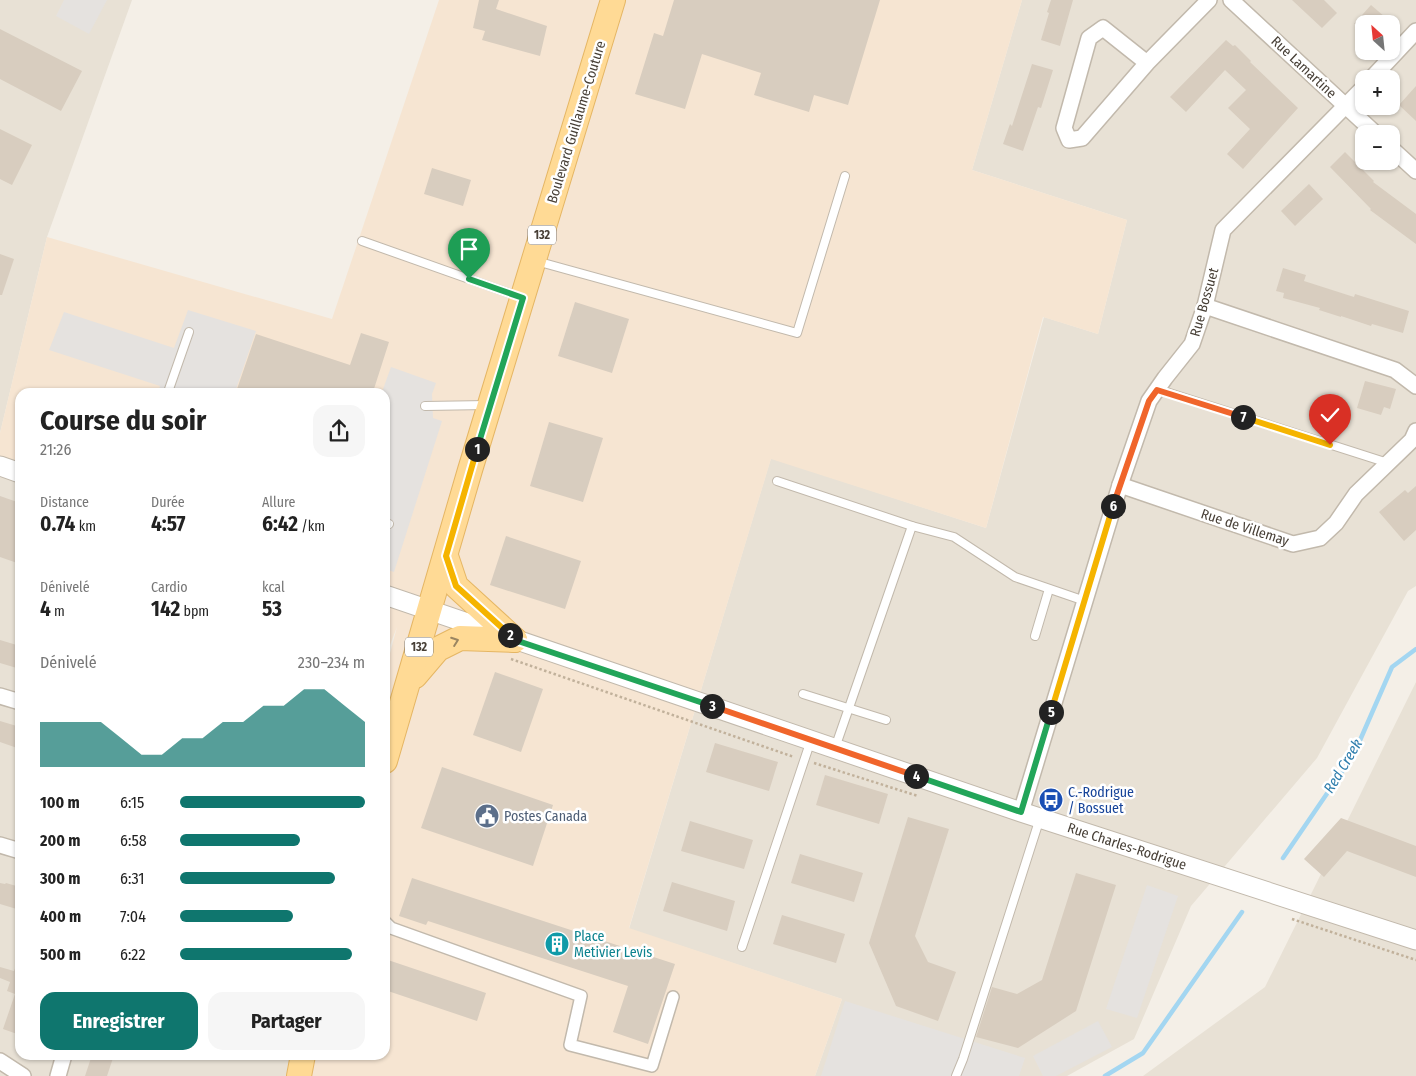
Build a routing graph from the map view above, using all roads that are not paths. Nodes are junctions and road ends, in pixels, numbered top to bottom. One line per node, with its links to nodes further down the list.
1 (613, 0): 14 (main road, Boulevard Guillaume-Couture / 132)
2 (1209, 0): 5 (street)
3 (1231, 0): 8 (street, Rue Lamartine)
4 (1416, 31): 6 (street)
5 (1147, 63): 5 (street)
6 (1379, 70)
7 (1355, 96): 8 (street, Rue Bossuet)
8 (1346, 106): 9 (street, Rue Lamartine); 16 (street, Rue Bossuet)
9 (1366, 125)
10 (1400, 156): 11 (street)
11 (1416, 171)
12 (845, 176): 14 (lane)
13 (362, 241): 15 (lane)
14 (534, 261): 15 (main road, Boulevard Guillaume-Couture / 132)
15 (523, 298): 21 (main road, Boulevard Guillaume-Couture / 132)
16 (1205, 306): 18 (street); 20 (street, Rue Bossuet)
17 (188, 332): 19 (lane)
18 (1416, 386)
19 (169, 388)
20 (1157, 390): 24 (lane); 28 (street, Rue Bossuet)
21 (491, 405): 22 (lane); 30 (main road, Boulevard Guillaume-Couture / 132)
22 (426, 406)
23 (1416, 431): 24 (street, Rue de Villemay)
24 (1388, 463): 28 (street, Rue de Villemay)
25 (0, 466): 26 (street)
26 (15, 471)
27 (778, 481): 29 (lane)
28 (1120, 485): 33 (street, Rue Bossuet)
29 (912, 526): 31 (lane); 41 (lane)
30 (446, 556): 34 (main road, Boulevard Guillaume-Couture / 132); 36 (main road)
31 (1049, 589): 33 (lane); 35 (lane)
32 (390, 597): 34 (street, Rue Charles-Rodrigue)
33 (1085, 600): 46 (street, Rue Bossuet)
34 (430, 609): 36 (street, Rue Charles-Rodrigue); 37 (main road, Boulevard Guillaume-Couture / 132)
35 (1034, 636)
36 (515, 640): 37 (main road, one-way to 36); 43 (street, Rue Charles-Rodrigue)
37 (408, 685): 44 (main road, Boulevard Guillaume-Couture / 132)
38 (803, 694): 41 (lane)
39 (0, 696): 40 (street)
40 (15, 700)
41 (849, 708): 42 (lane); 45 (lane)
42 (886, 720)
43 (812, 740): 45 (street, Rue Charles-Rodrigue); 52 (lane)
44 (390, 744)
45 (835, 748): 46 (street, Rue Charles-Rodrigue)
46 (1021, 812): 47 (street, Rue Charles-Rodrigue)
47 (1040, 818): 51 (street, Rue Charles-Rodrigue); 60 (lane)
48 (0, 845): 49 (street)
49 (15, 850)
50 (390, 927): 53 (street)
51 (1416, 940)
52 (742, 947)
53 (673, 996)
54 (63, 1060): 58 (street)
55 (302, 1060): 59 (main road)
56 (0, 1062): 57 (street)
57 (23, 1076)
58 (58, 1076)
59 (299, 1076)
60 (956, 1076)

